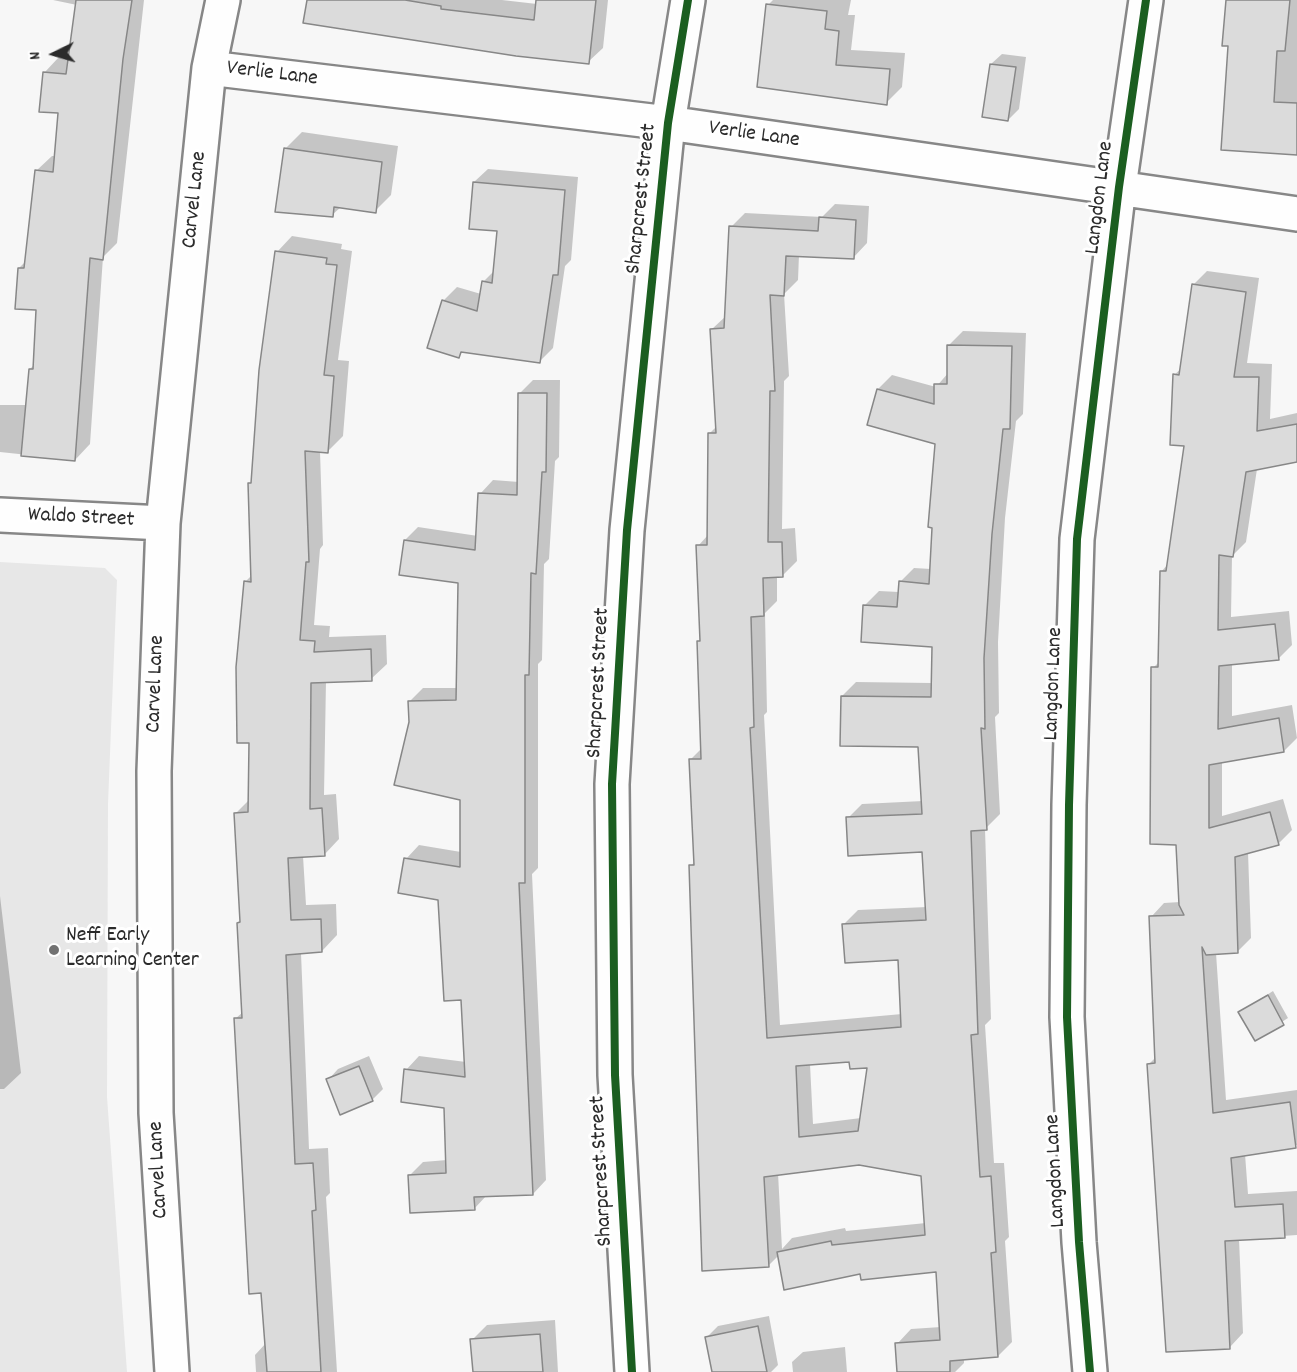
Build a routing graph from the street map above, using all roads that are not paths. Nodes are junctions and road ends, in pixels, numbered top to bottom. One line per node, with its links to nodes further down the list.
1 (223, 0): 4 (street, Carvel Lane)
2 (688, 0): 5 (street, Sharpcrest Street)
3 (1146, 0): 6 (street, Langdon Lane)
4 (209, 68): 5 (street, Verlie Lane); 9 (street, Carvel Lane)
5 (668, 123): 6 (street, Verlie Lane); 11 (street, Sharpcrest Street)
6 (1119, 187): 7 (street, Verlie Lane); 12 (street, Langdon Lane)
7 (1297, 214)
8 (0, 515): 9 (street, Waldo Street)
9 (163, 523): 10 (street, Carvel Lane)
10 (172, 1372)
11 (632, 1372)
12 (1090, 1372)

